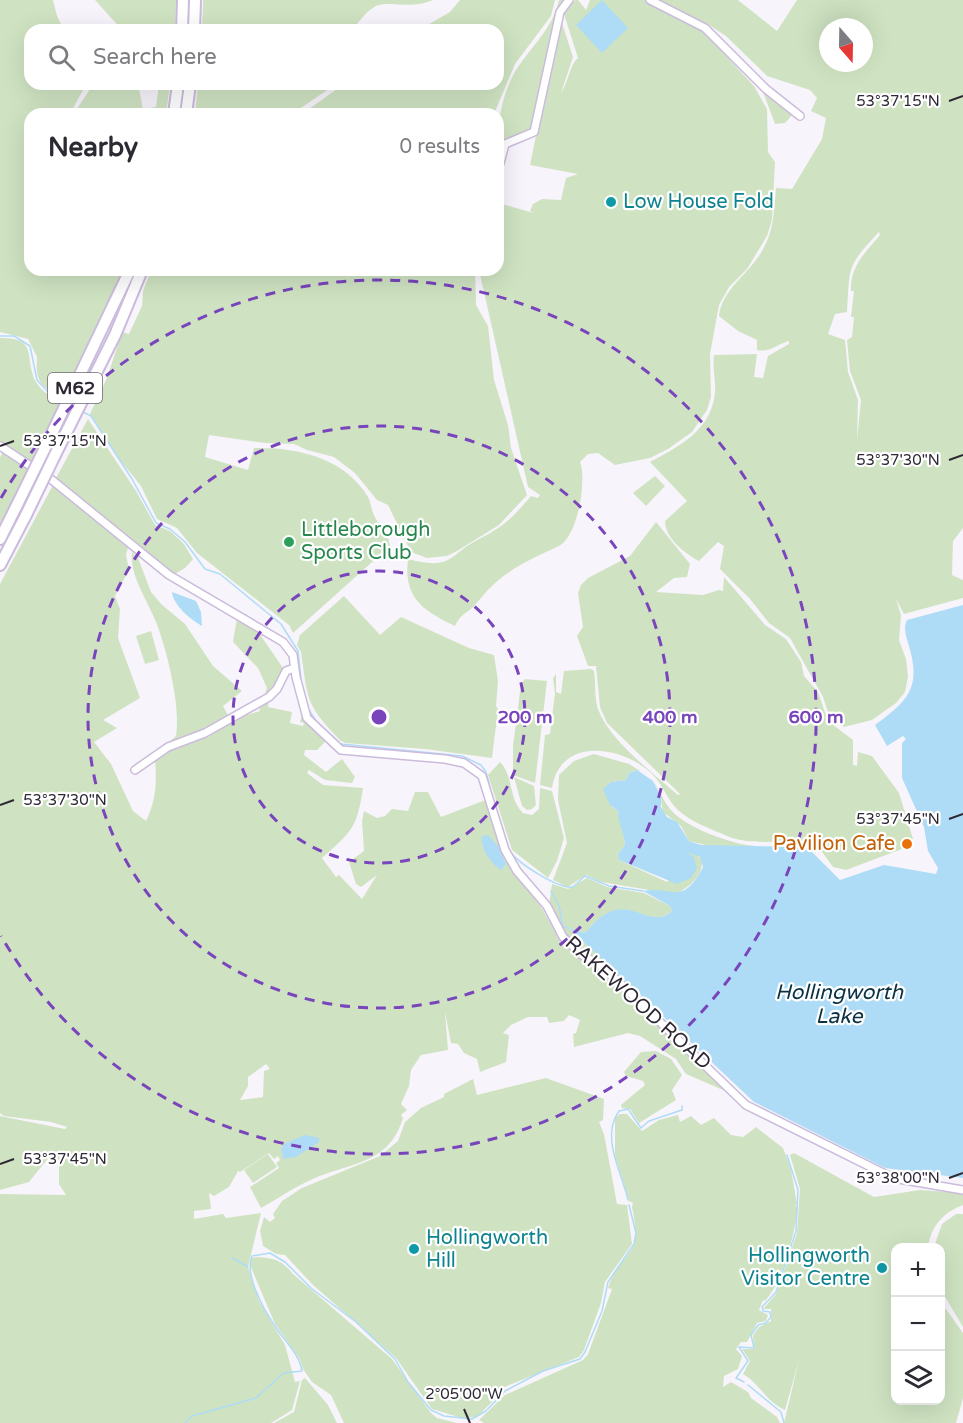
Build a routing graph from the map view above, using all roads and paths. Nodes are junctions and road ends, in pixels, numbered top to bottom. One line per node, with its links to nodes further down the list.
1 (183, 0): 5 (highway)
2 (195, 0): 6 (highway)
3 (568, 0): 12 (street)
4 (650, 0): 11 (street)
5 (182, 24)
6 (194, 24)
7 (177, 90): 9 (highway)
8 (189, 90): 10 (highway)
9 (175, 108)
10 (187, 108)
11 (800, 116)
12 (504, 148)
13 (127, 276): 16 (highway, M62, bridge)
14 (140, 276): 17 (highway, M62, bridge)
15 (0, 446): 18 (street, RAKEWOOD ROAD)
16 (0, 539)
17 (0, 565)
18 (294, 668): 19 (street); 20 (street, RAKEWOOD ROAD)
19 (135, 770)
20 (963, 1190)

